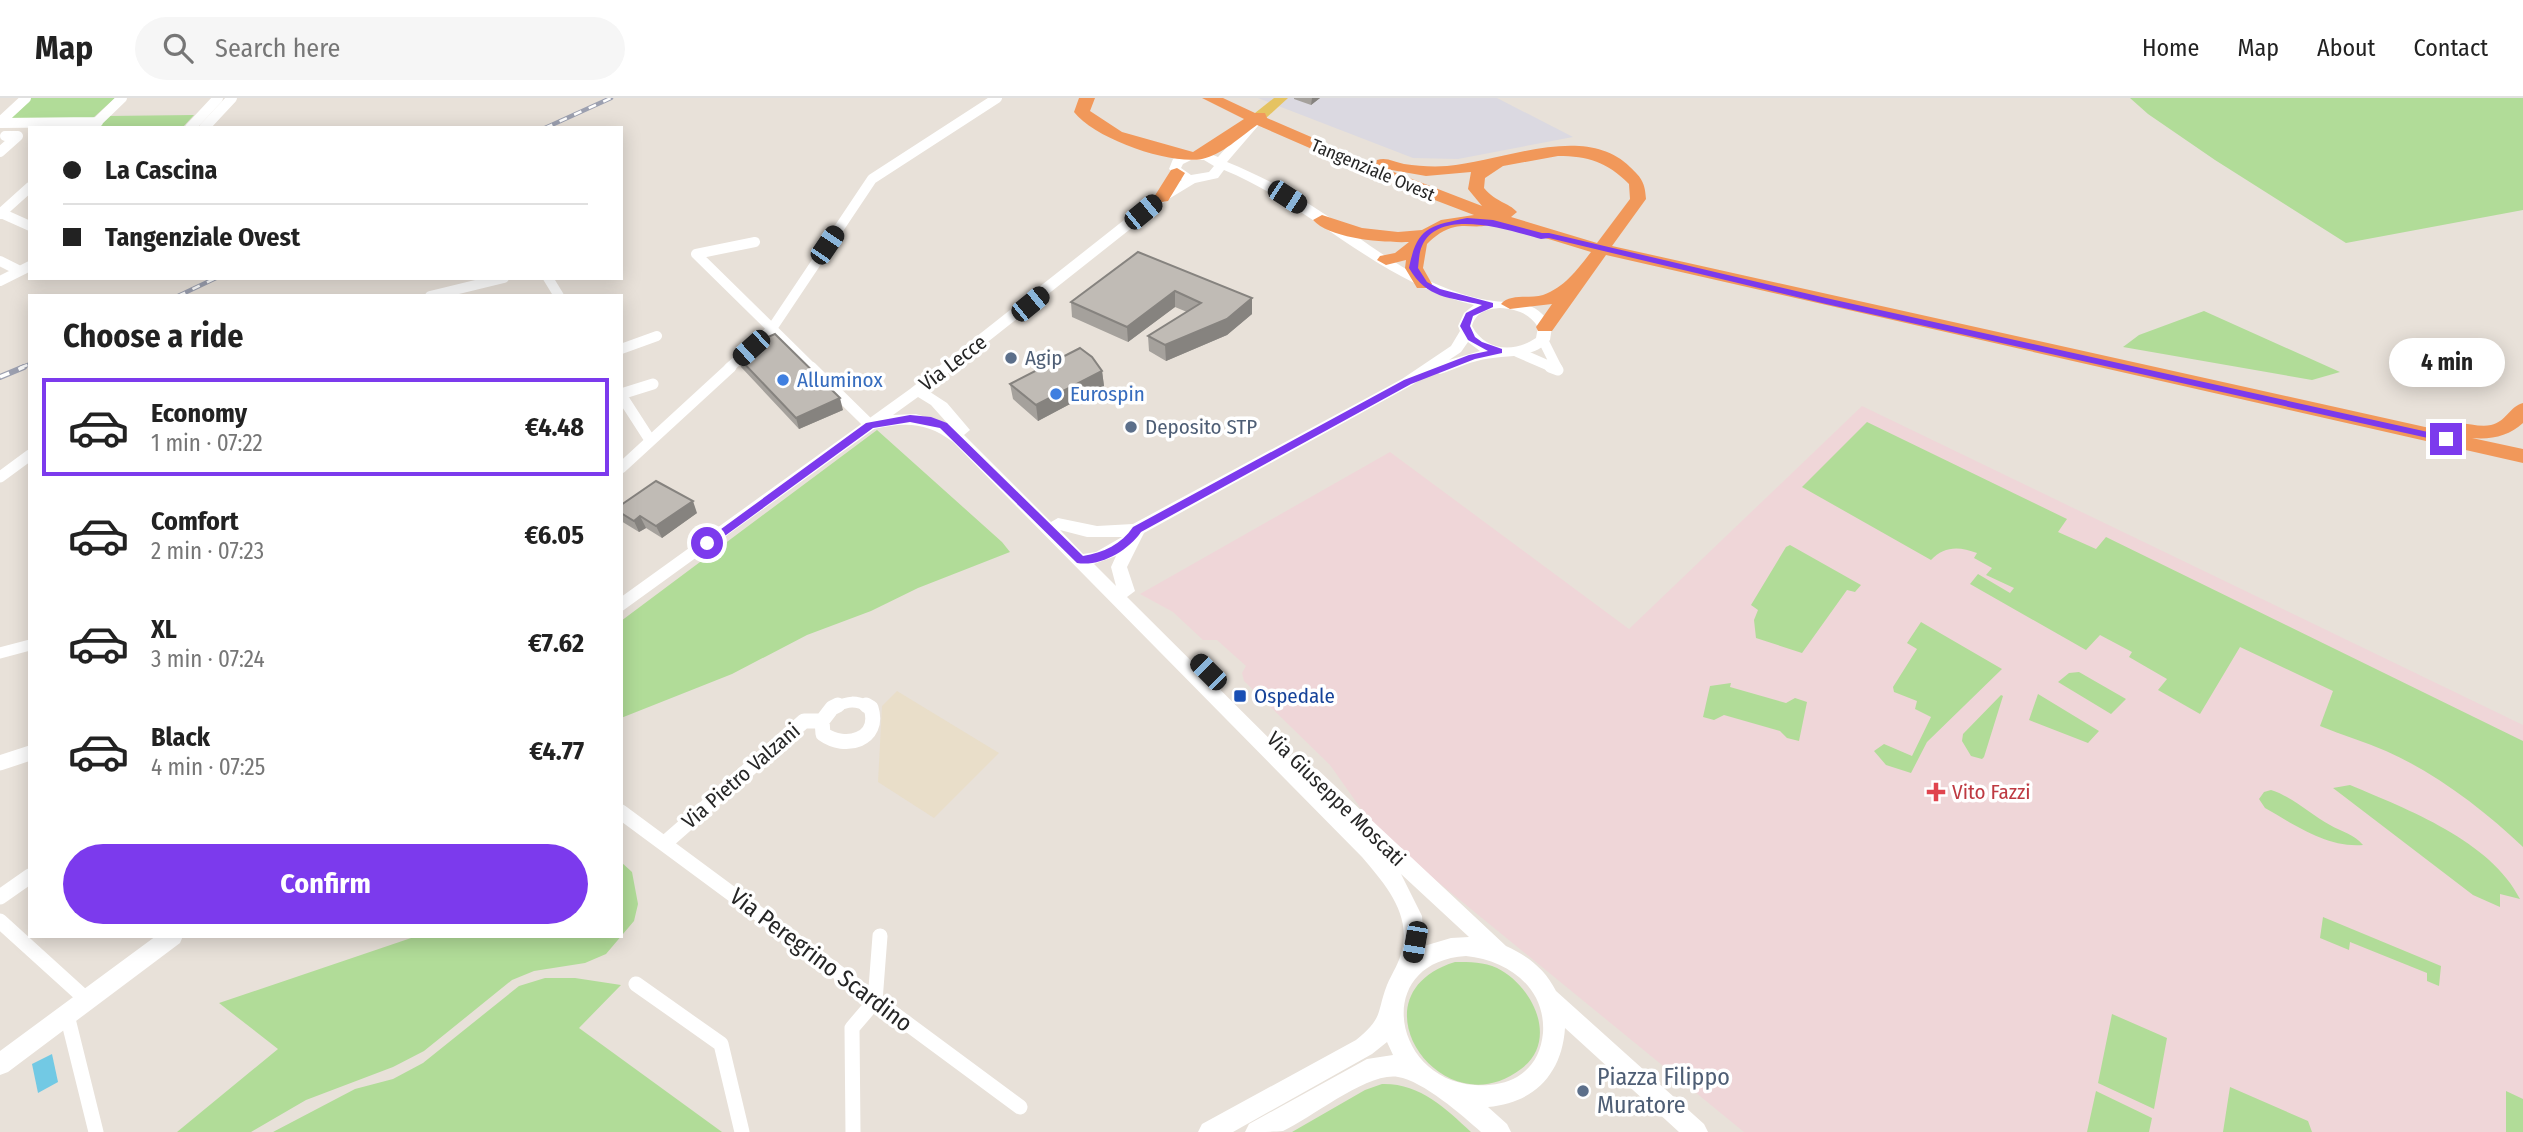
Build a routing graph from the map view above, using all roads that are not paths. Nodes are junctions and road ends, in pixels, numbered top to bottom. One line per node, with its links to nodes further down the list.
1 (26, 98): 11 (street)
2 (122, 98): 12 (street)
3 (218, 98): 13 (street)
4 (232, 98): 14 (street)
5 (997, 98): 45 (street)
6 (1087, 98): 18 (highway)
7 (1203, 98): 9 (highway, Tangenziale Ovest)
8 (1282, 98): 10 (main road)
9 (1224, 101): 16 (highway, Tangenziale Ovest)
10 (1260, 116): 17 (highway)
11 (0, 122): 12 (street)
12 (94, 125)
13 (192, 126)
14 (206, 126)
15 (2, 137): 19 (street)
16 (1312, 140): 21 (highway); 29 (highway, Tangenziale Ovest); 30 (highway)
17 (1230, 142): 20 (highway); 22 (street)
18 (1149, 146): 20 (highway); 23 (highway)
19 (0, 152)
20 (1194, 156): 22 (street); 23 (street)
21 (1497, 162): 29 (highway); 39 (highway)
22 (1217, 169): 23 (street); 27 (street)
23 (1181, 176): 25 (highway)
24 (28, 189): 26 (street)
25 (1162, 197): 51 (street, Via Lecce)
26 (1, 213): 28 (street)
27 (1322, 220): 30 (highway); 33 (street)
28 (28, 225)
29 (1550, 231): 30 (highway); 32 (highway, Tangenziale Ovest)
30 (1427, 235): 33 (highway); 40 (highway)
31 (755, 242): 45 (street)
32 (1645, 256): 54 (highway, Tangenziale Ovest); 65 (highway, Tangenziale Ovest)
33 (1386, 260): 40 (street)
34 (0, 261): 36 (street)
35 (28, 267): 36 (street)
36 (20, 271): 38 (street)
37 (495, 280): 41 (street)
38 (0, 281)
39 (1577, 281): 42 (highway); 46 (highway)
40 (1430, 287): 43 (street); 44 (street)
41 (438, 294)
42 (1510, 304): 43 (street); 46 (street)
43 (1490, 305): 44 (street)
44 (1466, 329): 49 (street); 52 (street)
45 (771, 330): 61 (street); 62 (street)
46 (1544, 333): 50 (street); 50 (street)
47 (657, 336): 48 (street)
48 (623, 347)
49 (1499, 351): 50 (street); 52 (street)
50 (1517, 352)
51 (949, 366): 56 (street, Via Lecce); 58 (street)
52 (1407, 382): 69 (street)
53 (653, 384): 55 (street)
54 (2237, 385): 59 (highway); 63 (highway, Tangenziale Ovest)
55 (623, 394)
56 (910, 396): 58 (street, Via Giuseppe Moscati); 60 (street, Via Giuseppe Moscati); 61 (street, Via Lecce)
57 (623, 398): 62 (street)
58 (939, 402): 68 (street, Via Giuseppe Moscati)
59 (2523, 409)
60 (931, 421): 61 (street); 70 (street, Via Giuseppe Moscati)
61 (870, 425): 72 (street, Via Lecce)
62 (650, 440): 66 (street)
63 (2523, 448)
64 (27, 458): 67 (street)
65 (2523, 458)
66 (623, 466)
67 (0, 477)
68 (1058, 524): 69 (street); 70 (street, Via Giuseppe Moscati)
69 (1127, 534): 70 (street); 71 (street)
70 (1087, 557): 71 (street, Via Giuseppe Moscati); 86 (street, Via Giuseppe Moscati)
71 (1126, 591): 85 (street, Via Giuseppe Moscati)
72 (623, 605)
73 (28, 646): 74 (street)
74 (0, 653)
75 (822, 721): 79 (street, Via Pietro Valzani)
76 (28, 754): 77 (street)
77 (0, 763)
78 (623, 813): 79 (street, Via Peregrino Scardino)
79 (665, 843): 90 (street, Via Peregrino Scardino)
80 (28, 877): 81 (street)
81 (0, 897)
82 (0, 921): 89 (street)
83 (880, 936): 90 (street)
84 (170, 938): 89 (street)
85 (1501, 953): 86 (street, Via Giuseppe Moscati); 88 (street, Via Giuseppe Moscati)
86 (1403, 976): 92 (street, Via Giuseppe Moscati)
87 (636, 984): 98 (street)
88 (1548, 997): 95 (street, Via Giuseppe Moscati); 103 (street, Via Giuseppe Moscati)
89 (87, 1000): 91 (street)
90 (875, 1001): 96 (street, Via Peregrino Scardino); 99 (street)
91 (67, 1015): 93 (street); 97 (street)
92 (1392, 1017): 94 (street, Via Giuseppe Moscati); 100 (street)
93 (0, 1064)
94 (1419, 1073): 95 (street, Via Giuseppe Moscati); 101 (street)
95 (1455, 1094): 102 (street, Via Giuseppe Moscati)
96 (1020, 1107)
97 (96, 1132)
98 (742, 1132)
99 (853, 1132)
100 (1210, 1132)
101 (1257, 1132)
102 (1499, 1132)
103 (1696, 1132)

